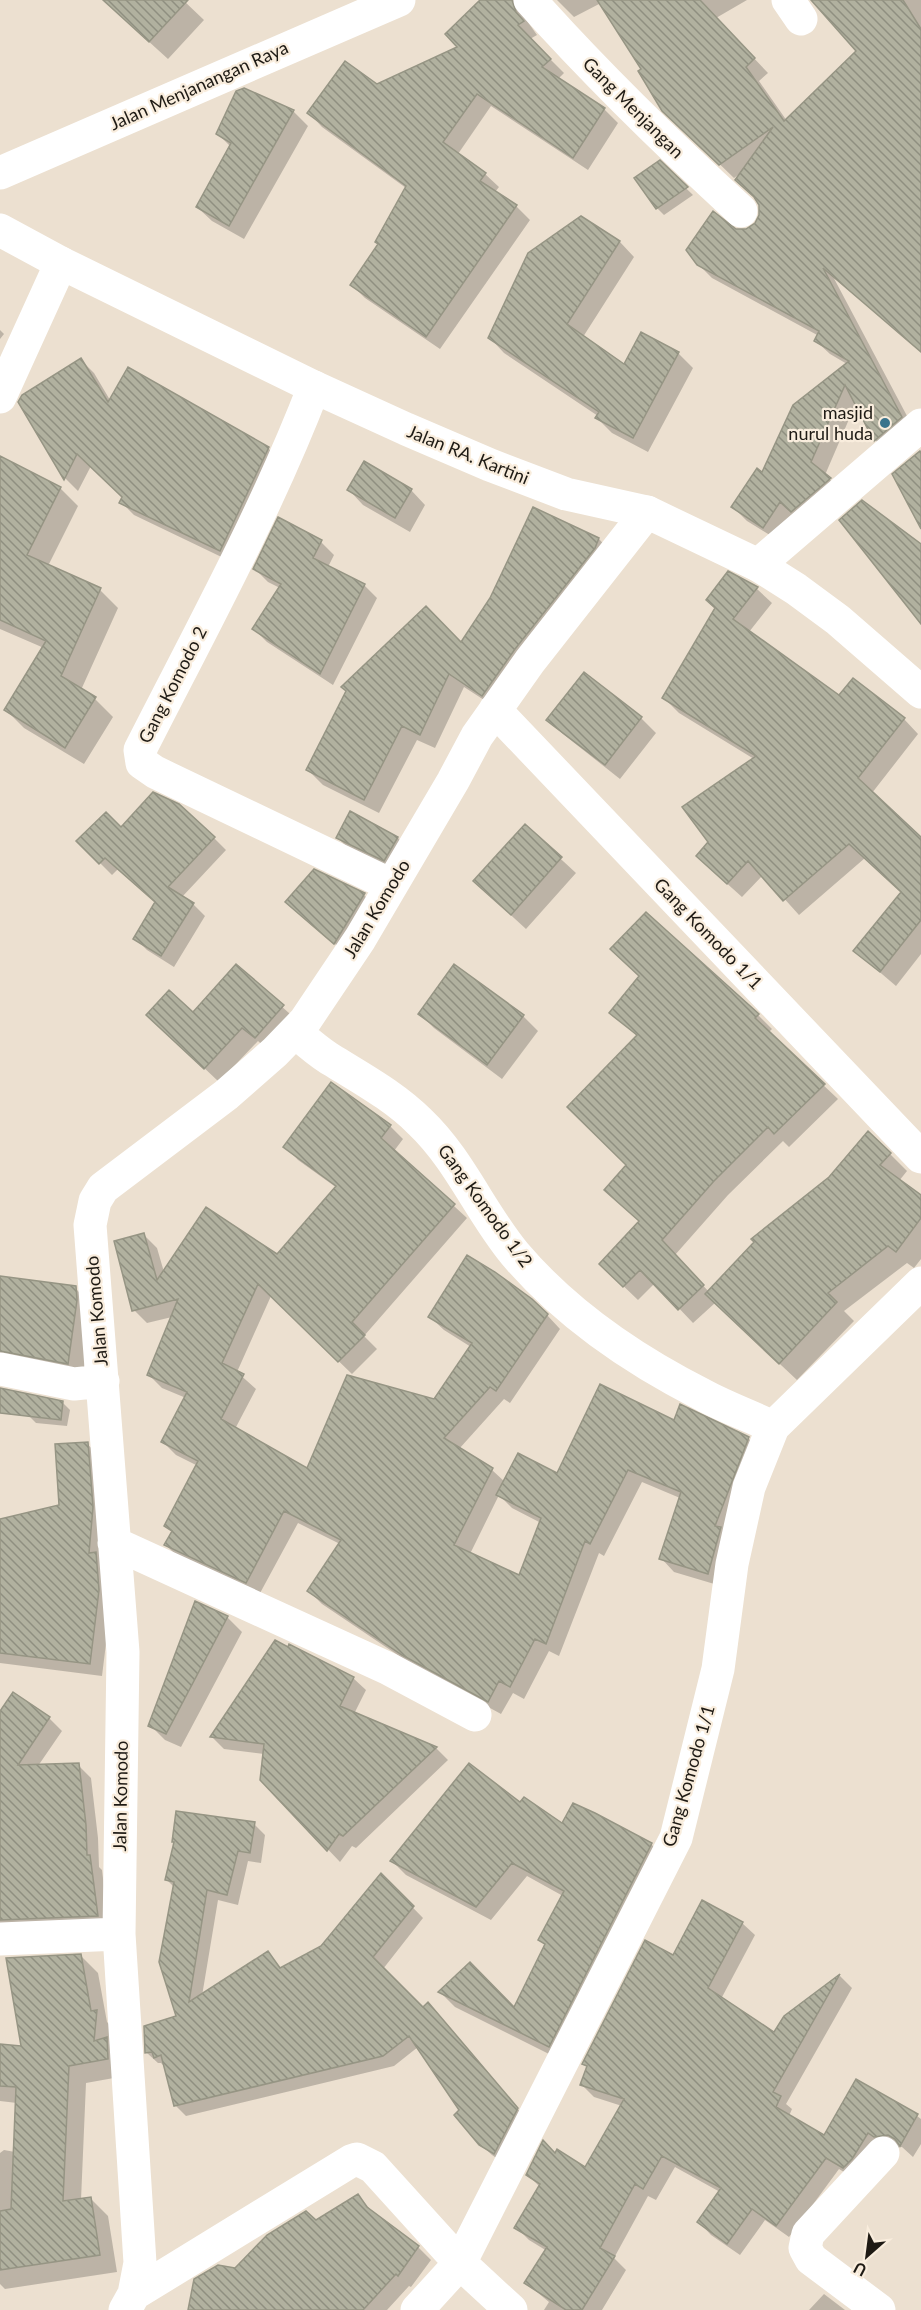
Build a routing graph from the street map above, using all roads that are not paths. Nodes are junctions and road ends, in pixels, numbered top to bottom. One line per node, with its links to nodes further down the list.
1 (399, 0): 3 (street, Jalan Menjanangan Raya)
2 (530, 0): 4 (street, Gang Menjangan)
3 (0, 173)
4 (741, 211)
5 (0, 230): 6 (street, Jalan RA. Kartini)
6 (61, 263): 7 (street, Jalan RA. Kartini); 8 (street)
7 (314, 387): 10 (street, Jalan RA. Kartini); 14 (street, Gang Komodo 2)
8 (0, 397)
9 (921, 424): 11 (street)
10 (647, 512): 11 (street, Jalan RA. Kartini); 13 (street, Jalan Komodo)
11 (758, 565): 12 (street, Jalan RA. Kartini)
12 (921, 692)
13 (495, 710): 14 (street, Jalan Komodo); 16 (street, Gang Komodo 1/1)
14 (391, 885): 15 (street, Jalan Komodo)
15 (295, 1032): 19 (street, Jalan Komodo); 20 (street, Gang Komodo 1/2)
16 (921, 1157)
17 (921, 1283): 20 (street, Gang Komodo 1/1)
18 (0, 1369): 19 (street)
19 (103, 1381): 21 (street, Jalan Komodo)
20 (773, 1427): 26 (street, Gang Komodo 1/1)
21 (114, 1543): 22 (street); 23 (street, Jalan Komodo)
22 (475, 1715)
23 (119, 1934): 24 (street); 27 (street, Jalan Komodo)
24 (0, 1940)
25 (883, 2153): 30 (street)
26 (460, 2263): 27 (street); 28 (street, Gang Komodo 1/1); 29 (street)
27 (130, 2302)
28 (417, 2310)
29 (511, 2310)
30 (879, 2310)

